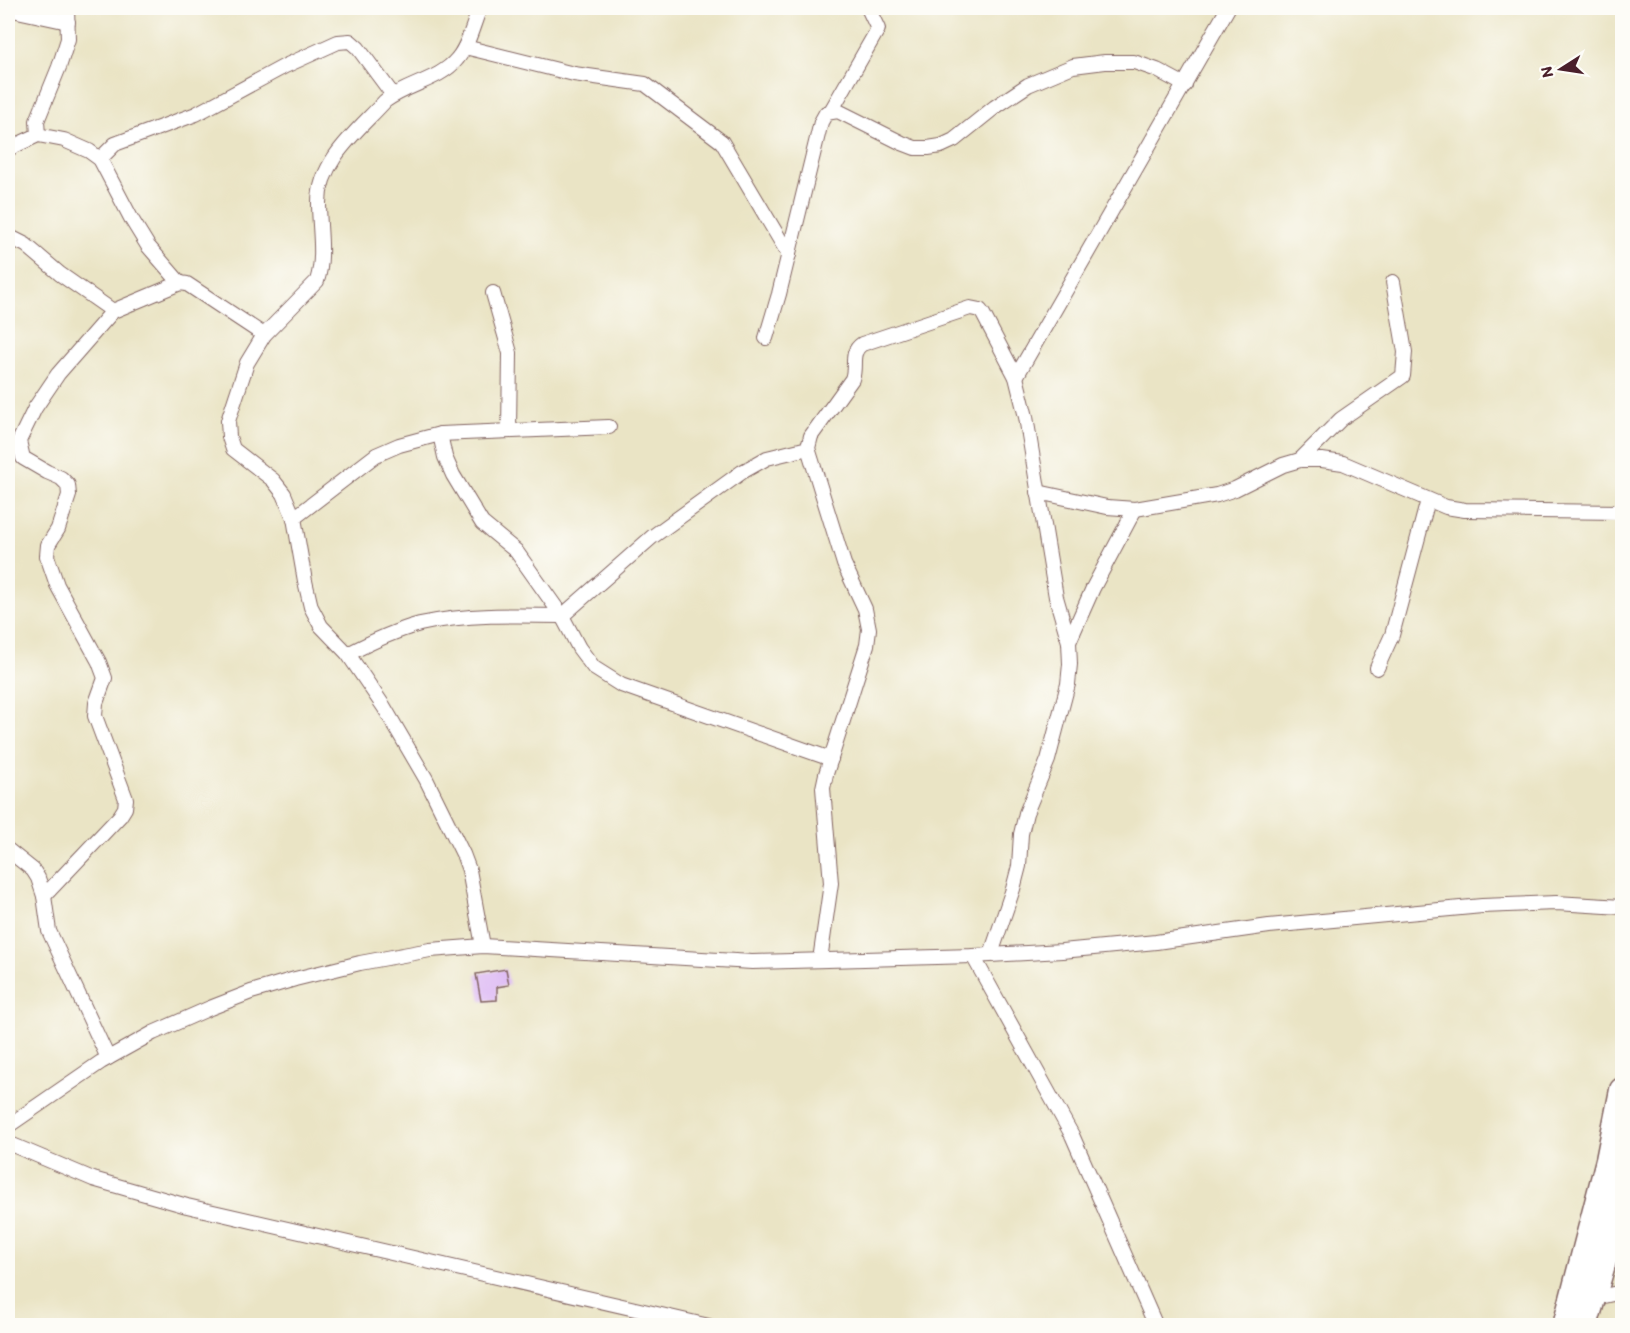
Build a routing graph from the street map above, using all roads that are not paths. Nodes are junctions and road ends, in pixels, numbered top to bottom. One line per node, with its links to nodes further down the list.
1 (67, 8): 6 (street)
2 (480, 8): 7 (street)
3 (868, 8): 10 (street)
4 (1228, 8): 8 (street)
5 (8, 9): 6 (street)
6 (68, 22): 11 (street)
7 (465, 47): 9 (street); 15 (street)
8 (1185, 85): 10 (street); 22 (street)
9 (393, 95): 13 (street); 20 (street)
10 (831, 111): 15 (street)
11 (38, 135): 12 (street); 13 (street)
12 (8, 149)
13 (100, 159): 17 (street)
14 (8, 236): 19 (street)
15 (789, 255): 21 (street)
16 (1393, 282): 27 (street)
17 (180, 283): 19 (street); 20 (street)
18 (493, 293): 24 (street)
19 (113, 311): 39 (street)
20 (264, 334): 32 (street)
21 (766, 338)
22 (1016, 377): 26 (street); 28 (street)
23 (609, 427): 24 (street)
24 (508, 431): 25 (street)
25 (440, 434): 32 (street); 33 (street)
26 (808, 448): 33 (street); 37 (street)
27 (1300, 460): 29 (street); 30 (street)
28 (1038, 492): 30 (street); 34 (street)
29 (1428, 500): 31 (street); 36 (street)
30 (1135, 509): 34 (street)
31 (1623, 512)
32 (294, 518): 35 (street)
33 (562, 616): 35 (street); 37 (street)
34 (1069, 642): 42 (street)
35 (348, 654): 41 (street)
36 (1377, 668)
37 (831, 759): 44 (street)
38 (8, 850): 39 (street)
39 (44, 896): 45 (street)
40 (1623, 907): 42 (street)
41 (483, 946): 44 (street); 45 (street)
42 (991, 954): 43 (street)
43 (973, 956): 44 (street); 54 (street)
44 (820, 960)
45 (108, 1058): 47 (street)
46 (1623, 1090): 51 (highway)
47 (8, 1126)
48 (8, 1143): 52 (street)
49 (1623, 1183): 51 (highway)
50 (1623, 1292): 51 (street)
51 (1583, 1297): 55 (highway); 56 (highway)
52 (661, 1320): 53 (street)
53 (709, 1326)
54 (1156, 1326)
55 (1565, 1326)
56 (1585, 1326)

